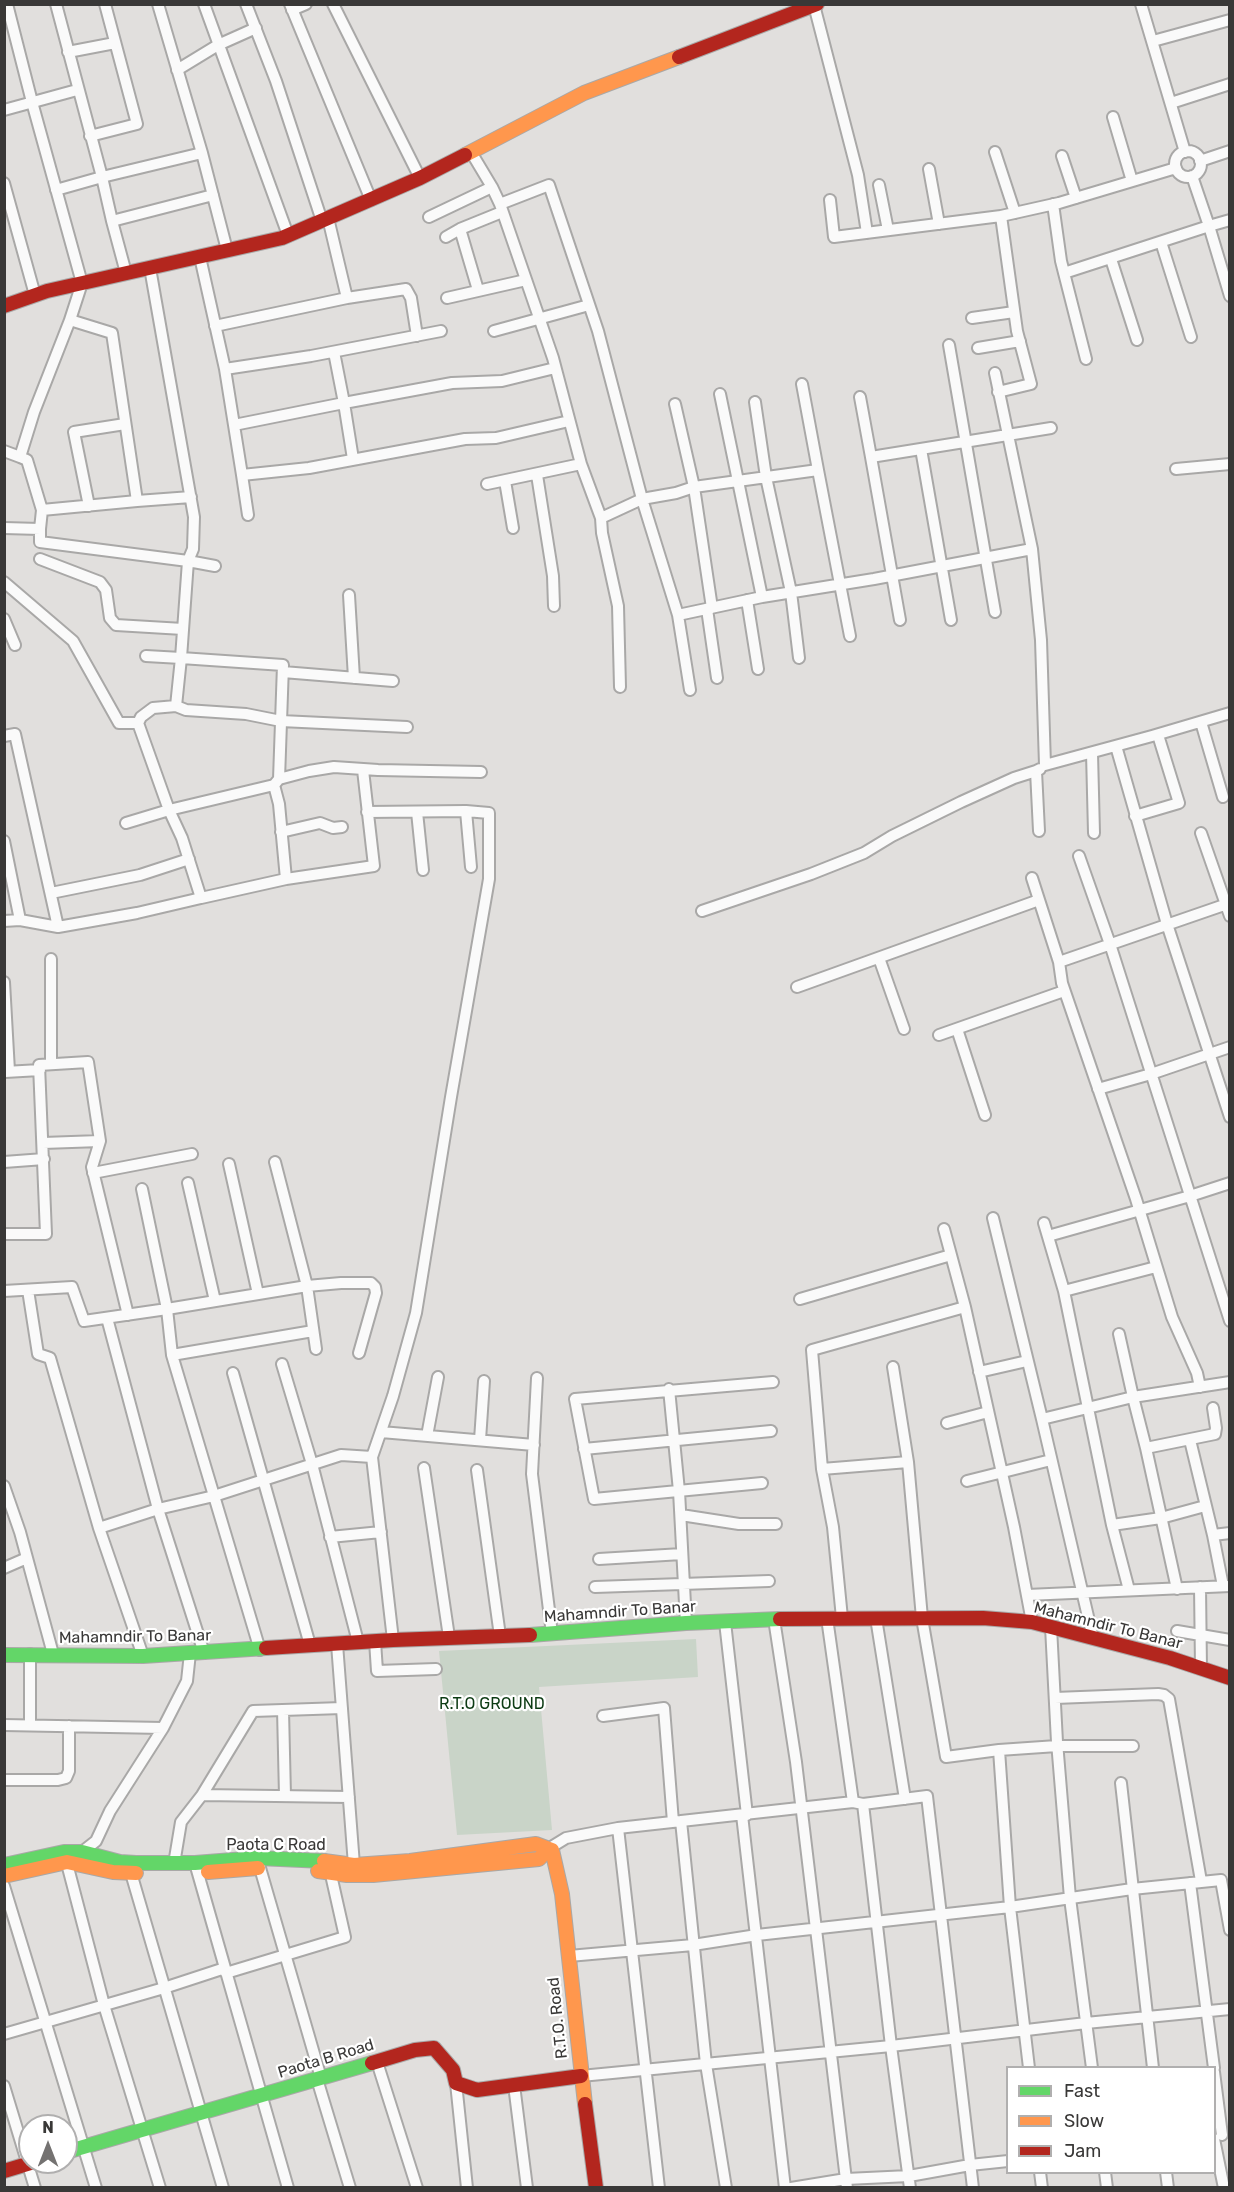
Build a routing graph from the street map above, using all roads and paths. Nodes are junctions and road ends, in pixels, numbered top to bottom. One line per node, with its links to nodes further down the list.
1 (7, 4): 21 (street)
2 (56, 4): 17 (street)
3 (105, 4): 15 (street)
4 (158, 4): 18 (street)
5 (204, 4): 16 (street)
6 (246, 4): 13 (street)
7 (306, 4): 11 (street)
8 (333, 4): 37 (street)
9 (1141, 4): 14 (street)
10 (815, 5): 27 (street); 59 (street)
11 (291, 8): 45 (street)
12 (1230, 21): 14 (street)
13 (255, 28): 16 (street); 52 (street)
14 (1153, 41): 22 (street)
15 (115, 43): 17 (street); 25 (street)
16 (218, 45): 18 (street); 60 (street)
17 (68, 52): 20 (street)
18 (177, 70): 30 (street)
19 (1230, 84): 22 (street)
20 (77, 90): 21 (street); 25 (street)
21 (32, 102): 23 (street); 42 (street)
22 (1171, 103): 29 (street)
23 (4, 110)
24 (1113, 117): 38 (street)
25 (90, 136): 36 (street)
26 (1230, 151): 32 (street)
27 (471, 152): 37 (street); 41 (street)
28 (996, 152): 49 (street)
29 (1185, 152): 32 (street); 33 (street)
30 (202, 153): 36 (street); 43 (street)
31 (1062, 156): 44 (street)
32 (1200, 161): 35 (street)
33 (1176, 168): 35 (street); 38 (street)
34 (929, 170): 55 (street)
35 (1192, 176): 56 (street)
36 (102, 177): 42 (street); 54 (street)
37 (420, 178): 45 (street)
38 (1132, 181): 44 (street)
39 (4, 183): 72 (street)
40 (879, 185): 58 (street)
41 (492, 188): 48 (street); 51 (street)
42 (56, 190): 70 (street)
43 (213, 195): 54 (street); 63 (street)
44 (1076, 198): 47 (street)
45 (371, 200): 52 (street)
46 (830, 200): 59 (street)
47 (1053, 204): 49 (street); 68 (street)
48 (501, 208): 57 (street); 69 (street); 76 (street)
49 (1015, 213): 50 (street)
50 (1001, 216): 55 (street); 78 (street)
51 (429, 217)
52 (325, 220): 60 (street); 74 (street)
53 (1230, 220): 56 (street)
54 (112, 221): 67 (street)
55 (939, 224): 58 (street)
56 (1209, 226): 62 (street); 73 (street)
57 (460, 229): 61 (street); 71 (street)
58 (888, 230): 59 (street)
59 (867, 233)
60 (288, 236): 63 (street)
61 (446, 237)
62 (1161, 242): 65 (street); 86 (street)
63 (227, 250): 64 (street)
64 (200, 256): 66 (street); 82 (street)
65 (1111, 259): 68 (street); 87 (street)
66 (150, 268): 67 (street); 125 (street)
67 (126, 273): 70 (street)
68 (1064, 273): 92 (street)
69 (526, 280): 71 (street); 79 (street)
70 (82, 283): 72 (street); 81 (street)
71 (478, 290): 75 (street)
72 (35, 295): 77 (street)
73 (1230, 296)
74 (346, 298): 82 (street); 85 (street)
75 (447, 298)
76 (589, 305): 79 (street); 126 (street)
77 (4, 306)
78 (1014, 312): 80 (street); 88 (street)
79 (539, 318): 84 (street); 93 (street)
80 (972, 318)
81 (70, 320): 104 (street); 111 (street)
82 (216, 326): 94 (street)
83 (441, 331): 85 (street)
84 (494, 331)
85 (417, 336): 91 (street)
86 (1191, 337)
87 (1137, 340)
88 (1020, 341): 90 (street); 97 (street)
89 (949, 345): 108 (street)
90 (978, 348)
91 (334, 352): 94 (street); 101 (street)
92 (1086, 359)
93 (555, 368): 101 (street); 103 (street)
94 (225, 369): 105 (street)
95 (995, 373): 97 (street)
96 (802, 384): 117 (street)
97 (998, 392): 107 (street)
98 (720, 394): 122 (street)
99 (860, 397): 112 (street)
100 (755, 402): 120 (street)
101 (344, 403): 105 (street); 113 (street)
102 (675, 404): 124 (street)
103 (569, 421): 113 (street); 114 (street)
104 (125, 424): 127 (street); 128 (street)
105 (234, 425): 119 (street)
106 (1051, 428): 107 (street)
107 (1008, 436): 108 (street); 135 (street)
108 (966, 441): 109 (street); 136 (street)
109 (921, 449): 112 (street); 140 (street)
110 (4, 451): 111 (street)
111 (20, 457): 129 (street)
112 (871, 457): 141 (street)
113 (353, 459): 119 (street)
114 (581, 464): 118 (street); 131 (street)
115 (1230, 464): 116 (street)
116 (1176, 469)
117 (818, 470): 120 (street); 143 (street)
118 (537, 475): 121 (street); 148 (street)
119 (242, 476): 130 (street)
120 (765, 477): 122 (street); 144 (street)
121 (505, 481): 123 (street); 133 (street)
122 (737, 481): 124 (street); 146 (street)
123 (487, 484)
124 (694, 487): 126 (street); 149 (street)
125 (191, 497): 127 (street); 138 (street)
126 (642, 499): 131 (street); 151 (street)
127 (137, 501): 128 (street)
128 (89, 506): 129 (street)
129 (42, 510): 134 (street)
130 (248, 515)
131 (601, 518): 166 (street)
132 (4, 528): 134 (street)
133 (513, 528)
134 (40, 529): 138 (street)
135 (1032, 549): 136 (street); 178 (street)
136 (987, 558): 140 (street); 150 (street)
137 (40, 559): 155 (street)
138 (188, 561): 139 (street); 155 (street)
139 (215, 566)
140 (943, 566): 141 (street); 154 (street)
141 (893, 575): 143 (street); 153 (street)
142 (4, 582): 172 (street)
143 (840, 584): 144 (street); 156 (street)
144 (791, 592): 146 (street); 160 (street)
145 (349, 596): 163 (street)
146 (762, 597): 147 (street)
147 (747, 600): 149 (street); 161 (street)
148 (554, 606)
149 (709, 608): 151 (street); 164 (street)
150 (995, 612)
151 (678, 615): 167 (street)
152 (4, 619): 157 (street)
153 (900, 620)
154 (951, 620)
155 (183, 629): 159 (street)
156 (850, 636)
157 (15, 645)
158 (146, 656): 159 (street)
159 (181, 658): 162 (street); 168 (street)
160 (799, 658)
161 (758, 669)
162 (283, 672): 163 (street); 170 (street)
163 (354, 678): 165 (street)
164 (717, 678)
165 (393, 681)
166 (620, 687)
167 (690, 690)
168 (176, 706): 170 (street); 172 (street)
169 (1230, 713): 171 (street)
170 (281, 721): 173 (street); 181 (street)
171 (1201, 722): 174 (street); 182 (street)
172 (138, 723): 183 (street)
173 (406, 727)
174 (1158, 735): 176 (street); 187 (street)
175 (4, 736): 201 (street)
176 (1116, 746): 177 (street); 187 (street)
177 (1092, 753): 178 (street); 192 (street)
178 (1040, 768): 190 (street); 205 (street)
179 (363, 770): 180 (street); 181 (street); 185 (street)
180 (481, 772)
181 (277, 782): 183 (street); 191 (street)
182 (1223, 797)
183 (168, 810): 188 (street); 196 (street)
184 (466, 811): 186 (street); 197 (street); 286 (street)
185 (367, 812): 186 (street); 200 (street)
186 (417, 812): 198 (street)
187 (1135, 816): 209 (street)
188 (126, 823)
189 (342, 827): 191 (street)
190 (1039, 831)
191 (281, 832): 200 (street)
192 (1094, 833)
193 (1201, 833): 204 (street)
194 (4, 841): 207 (street)
195 (1079, 856): 211 (street)
196 (189, 859): 201 (street); 202 (street)
197 (471, 867)
198 (423, 870)
199 (1032, 878): 203 (street)
200 (286, 879): 202 (street)
201 (51, 893): 210 (street)
202 (201, 898): 210 (street)
203 (1039, 900): 212 (street); 214 (street)
204 (1228, 903): 206 (street); 209 (street)
205 (702, 911)
206 (1230, 916)
207 (20, 920): 208 (street); 210 (street)
208 (4, 921)
209 (1167, 924): 211 (street); 222 (street)
210 (58, 927)
211 (1110, 944): 214 (street); 226 (street)
212 (879, 958): 216 (street); 218 (street)
213 (51, 959): 223 (street)
214 (1059, 962): 217 (street)
215 (4, 982): 225 (street)
216 (797, 987)
217 (1064, 991): 219 (street); 227 (street)
218 (904, 1029)
219 (957, 1029): 220 (street); 228 (street)
220 (939, 1035)
221 (1230, 1047): 222 (street)
222 (1209, 1053): 226 (street); 229 (street)
223 (51, 1064): 224 (street); 230 (street)
224 (40, 1070): 225 (street); 231 (street)
225 (7, 1071)
226 (1151, 1074): 227 (street); 241 (street)
227 (1098, 1089): 242 (street)
228 (985, 1115)
229 (1230, 1117)
230 (100, 1141): 231 (street); 237 (street)
231 (44, 1143): 233 (street)
232 (192, 1154): 237 (street)
233 (44, 1159): 235 (street); 246 (street)
234 (275, 1161): 250 (street)
235 (4, 1162)
236 (229, 1164): 254 (street)
237 (93, 1173): 259 (street)
238 (188, 1183): 256 (street)
239 (1230, 1183): 241 (street)
240 (142, 1189): 258 (street)
241 (1190, 1196): 242 (street); 261 (street)
242 (1138, 1210): 247 (street); 249 (street)
243 (993, 1218): 267 (street)
244 (1044, 1223): 247 (street)
245 (944, 1229): 248 (street)
246 (4, 1234)
247 (1048, 1236): 253 (street)
248 (951, 1255): 255 (street); 257 (street)
249 (1156, 1267): 253 (street); 277 (street)
250 (307, 1286): 254 (street); 262 (street); 265 (street)
251 (28, 1290): 252 (street); 260 (street); 315 (street)
252 (4, 1291)
253 (1064, 1291): 280 (street)
254 (258, 1294): 256 (street)
255 (800, 1299)
256 (215, 1301): 258 (street)
257 (965, 1307): 270 (street); 299 (street)
258 (167, 1309): 259 (street); 266 (street)
259 (128, 1315): 260 (street)
260 (107, 1318): 309 (street)
261 (1230, 1321)
262 (313, 1331): 264 (street); 266 (street)
263 (1119, 1334): 279 (street)
264 (316, 1349)
265 (359, 1353)
266 (172, 1355): 307 (street)
267 (1027, 1361): 270 (street); 283 (street)
268 (282, 1364): 297 (street)
269 (893, 1367): 296 (street)
270 (979, 1372): 282 (street)
271 (233, 1373): 302 (street)
272 (438, 1377): 287 (street)
273 (537, 1378): 291 (street)
274 (484, 1382): 288 (street)
275 (773, 1382): 278 (street)
276 (1230, 1382): 277 (street)
277 (1200, 1387): 279 (street)
278 (669, 1389): 290 (street); 293 (street)
279 (1134, 1397): 280 (street); 292 (street)
280 (1090, 1407): 283 (street); 314 (street)
281 (1213, 1408): 289 (street)
282 (988, 1412): 284 (street); 301 (street)
283 (1042, 1419): 295 (street)
284 (947, 1423)
285 (771, 1431): 290 (street)
286 (381, 1432): 287 (street); 294 (street)
287 (427, 1436): 288 (street)
288 (480, 1440): 291 (street)
289 (1190, 1440): 292 (street); 308 (street)
290 (674, 1441): 293 (street); 306 (street)
291 (534, 1445): 343 (street)
292 (1146, 1448): 312 (street)
293 (584, 1449): 306 (street)
294 (372, 1457): 297 (street); 316 (street)
295 (1051, 1460): 301 (street); 331 (street)
296 (908, 1462): 299 (street); 336 (street)
297 (312, 1464): 302 (street); 319 (street)
298 (424, 1468): 346 (street)
299 (822, 1469): 334 (street)
300 (477, 1470): 344 (street)
301 (1001, 1473): 303 (street); 332 (street)
302 (263, 1480): 307 (street); 353 (street)
303 (967, 1481)
304 (762, 1483): 306 (street)
305 (4, 1486): 310 (street)
306 (679, 1491): 311 (street)
307 (214, 1496): 309 (street); 354 (street)
308 (1205, 1506): 312 (street); 318 (street)
309 (158, 1509): 315 (street); 355 (street)
310 (9, 1512): 321 (street)
311 (681, 1515): 313 (street); 320 (street)
312 (1161, 1518): 314 (street); 329 (street)
313 (777, 1524)
314 (1112, 1525): 330 (street)
315 (99, 1528): 359 (street)
316 (381, 1532): 319 (street); 348 (street)
317 (1230, 1533): 318 (street)
318 (1213, 1535): 326 (street)
319 (330, 1537): 351 (street)
320 (682, 1554): 322 (street); 325 (street)
321 (27, 1558): 323 (street); 357 (street)
322 (599, 1558)
323 (4, 1568)
324 (769, 1581): 325 (street)
325 (684, 1585): 327 (street); 340 (street)
326 (1226, 1586): 328 (street)
327 (595, 1587)
328 (1200, 1587): 329 (street); 345 (street)
329 (1177, 1588): 330 (street)
330 (1129, 1590): 331 (street)
331 (1082, 1593): 332 (street); 347 (street)
332 (1027, 1595): 339 (street)
333 (827, 1618): 334 (street, Mahamndir To Banar); 337 (street, Mahamndir To Banar); 380 (street)
334 (842, 1618): 335 (street, Mahamndir To Banar)
335 (876, 1618): 336 (street, Mahamndir To Banar); 379 (street)
336 (922, 1618): 339 (street, Mahamndir To Banar); 373 (street)
337 (774, 1619): 338 (street, Mahamndir To Banar); 381 (street)
338 (725, 1622): 340 (street, Mahamndir To Banar); 382 (street)
339 (1032, 1622): 341 (street, Mahamndir To Banar)
340 (686, 1623): 343 (street, Mahamndir To Banar)
341 (1051, 1627): 347 (street, Mahamndir To Banar); 363 (street)
342 (1177, 1631): 345 (street)
343 (552, 1634): 344 (street, Mahamndir To Banar)
344 (500, 1636): 346 (street, Mahamndir To Banar)
345 (1201, 1636): 349 (street); 360 (street)
346 (449, 1637): 348 (street, Mahamndir To Banar)
347 (1093, 1638): 360 (street, Mahamndir To Banar)
348 (393, 1640): 350 (street, Mahamndir To Banar)
349 (1230, 1640)
350 (375, 1641): 351 (street, Mahamndir To Banar); 361 (street)
351 (358, 1642): 352 (street, Mahamndir To Banar)
352 (337, 1644): 353 (street, Mahamndir To Banar); 364 (street)
353 (310, 1645): 354 (street, Mahamndir To Banar)
354 (260, 1650): 355 (street, Mahamndir To Banar)
355 (197, 1653): 359 (street, Mahamndir To Banar); 370 (street)
356 (30, 1654): 357 (street, Mahamndir To Banar); 358 (street, Mahamndir To Banar); 368 (street)
357 (53, 1654): 359 (street, Mahamndir To Banar)
358 (4, 1655)
359 (143, 1656)
360 (1202, 1668): 362 (street, Mahamndir To Banar)
361 (436, 1669)
362 (1230, 1678)
363 (1055, 1698): 371 (street); 397 (street)
364 (342, 1708): 365 (street); 378 (street)
365 (283, 1710): 376 (street); 377 (street)
366 (603, 1716): 383 (street)
367 (4, 1725): 368 (street)
368 (30, 1725): 369 (street)
369 (69, 1726): 370 (street); 374 (street)
370 (163, 1728): 386 (street)
371 (1057, 1746): 372 (street); 373 (street); 400 (street)
372 (1133, 1746)
373 (999, 1750): 401 (street)
374 (4, 1780)
375 (1121, 1783): 399 (street)
376 (202, 1795): 377 (street); 389 (street)
377 (285, 1796): 378 (street)
378 (349, 1797): 391 (street)
379 (905, 1799): 380 (street); 402 (street)
380 (858, 1803): 381 (street); 403 (street)
381 (801, 1809): 382 (street); 404 (street)
382 (745, 1815): 383 (street); 406 (street)
383 (677, 1822): 384 (street); 407 (street)
384 (618, 1828): 385 (street); 408 (street)
385 (550, 1850): 391 (street, Paota C Road); 392 (street); 410 (street, R.T.O. Road)
386 (82, 1852): 387 (street, Paota C Road); 389 (street, Paota C Road)
387 (65, 1857): 390 (street, Paota C Road); 394 (street); 395 (street); 413 (street)
388 (259, 1863): 392 (street, Paota C Road); 393 (street, Paota C Road); 409 (street)
389 (174, 1864): 393 (street, Paota C Road)
390 (4, 1865)
391 (354, 1865): 392 (street, Paota C Road)
392 (329, 1866): 409 (street)
393 (196, 1868): 394 (street); 411 (street)
394 (131, 1873): 412 (street)
395 (4, 1876)
396 (1226, 1880): 397 (street); 405 (street)
397 (1195, 1882): 399 (street); 415 (street)
398 (4, 1886): 417 (street)
399 (1132, 1889): 400 (street); 416 (street)
400 (1070, 1898): 401 (street); 418 (street)
401 (1011, 1907): 402 (street); 419 (street)
402 (941, 1916): 403 (street); 421 (street)
403 (876, 1922): 404 (street); 422 (street)
404 (817, 1929): 406 (street); 423 (street)
405 (1230, 1930)
406 (757, 1935): 407 (street); 424 (street)
407 (693, 1946): 408 (street); 426 (street)
408 (632, 1951): 410 (street); 431 (street)
409 (286, 1955): 411 (street); 433 (street)
410 (569, 1956): 432 (street, R.T.O. Road)
411 (226, 1970): 412 (street); 438 (street)
412 (164, 1988): 413 (street); 439 (street)
413 (104, 2005): 417 (street); 441 (street)
414 (1230, 2009): 415 (street)
415 (1207, 2011): 416 (street); 430 (street)
416 (1146, 2017): 418 (street); 429 (street)
417 (46, 2022): 420 (street); 443 (street)
418 (1086, 2022): 419 (street); 428 (street)
419 (1025, 2030): 421 (street); 427 (street)
420 (4, 2034)
421 (956, 2038): 422 (street); 446 (street)
422 (891, 2046): 423 (street); 447 (street)
423 (831, 2051): 424 (street); 448 (street)
424 (769, 2056): 426 (street); 461 (street)
425 (377, 2062): 433 (street, Paota B Road); 434 (street, Paota B Road); 449 (street)
426 (706, 2064): 431 (street); 460 (street)
427 (1029, 2066)
428 (1092, 2066)
429 (1153, 2066)
430 (1214, 2066)
431 (646, 2071): 432 (street); 459 (street)
432 (581, 2076): 435 (street); 458 (street, R.T.O. Road)
433 (319, 2079): 438 (street, Paota B Road); 454 (street)
434 (456, 2083): 435 (street); 456 (street)
435 (514, 2085): 457 (street)
436 (1216, 2085): 442 (street)
437 (4, 2086): 440 (street)
438 (261, 2096): 439 (street, Paota B Road); 453 (street)
439 (200, 2113): 441 (street, Paota B Road); 452 (street)
440 (18, 2126)
441 (141, 2130): 443 (street, Paota B Road); 451 (street)
442 (1220, 2136): 464 (street)
443 (83, 2147): 444 (street, Paota B Road); 450 (street)
444 (78, 2148)
445 (1006, 2161): 446 (street)
446 (970, 2165): 447 (street); 463 (street)
447 (909, 2182): 448 (street)
448 (846, 2183): 462 (street)
449 (416, 2186): 455 (street)
450 (96, 2187)
451 (160, 2187)
452 (223, 2187)
453 (288, 2187)
454 (350, 2187)
455 (404, 2187)
456 (466, 2187)
457 (526, 2187)
458 (596, 2187)
459 (659, 2187)
460 (726, 2187)
461 (785, 2187)
462 (790, 2187)
463 (974, 2187)
464 (1224, 2187)

